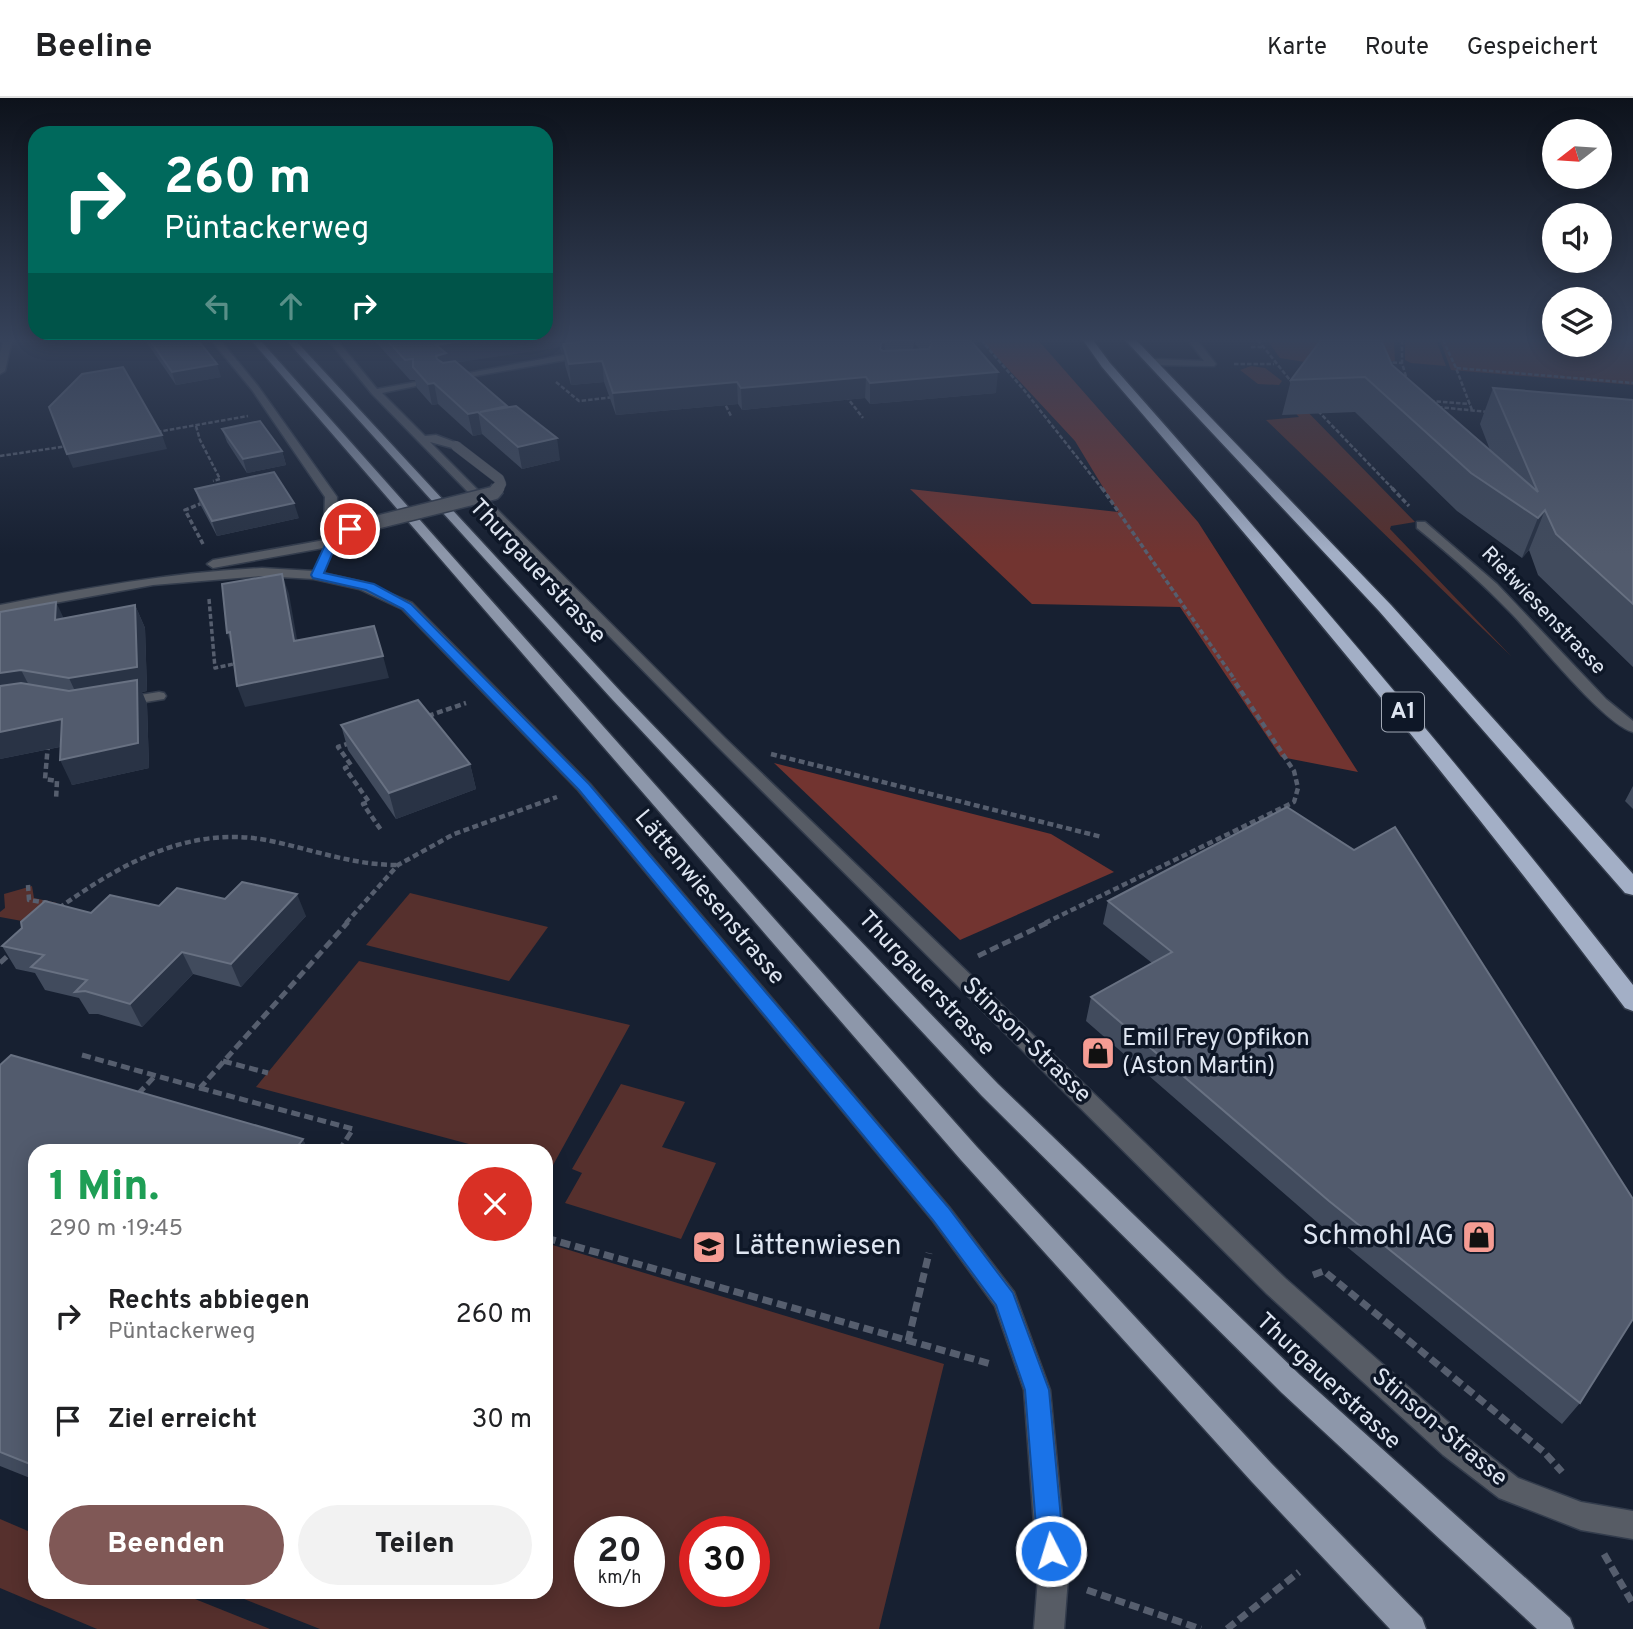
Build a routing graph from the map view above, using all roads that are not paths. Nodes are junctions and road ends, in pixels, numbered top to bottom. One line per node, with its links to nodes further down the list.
1 (272, 411): 9 (street)
2 (318, 411): 19 (main road)
3 (356, 411): 20 (main road, Thurgauerstrasse)
4 (394, 411): 7 (street, Stinson-Strasse)
5 (1146, 411): 16 (highway, A1)
6 (1200, 411): 15 (highway, A1)
7 (422, 440): 9 (street, bridge); 17 (street, Stinson-Strasse)
8 (1421, 525): 14 (street, Rietwiesenstrasse)
9 (326, 554): 10 (street); 11 (street, Lättenwiesenstrasse); 18 (street, Lättenwiesenstrasse)
10 (208, 565)
11 (0, 609)
12 (159, 696): 13 (street)
13 (107, 705)
14 (1633, 727)
15 (1633, 888)
16 (1633, 1002)
17 (1633, 1525)
18 (1049, 1629)
19 (1411, 1629)
20 (1559, 1629)

